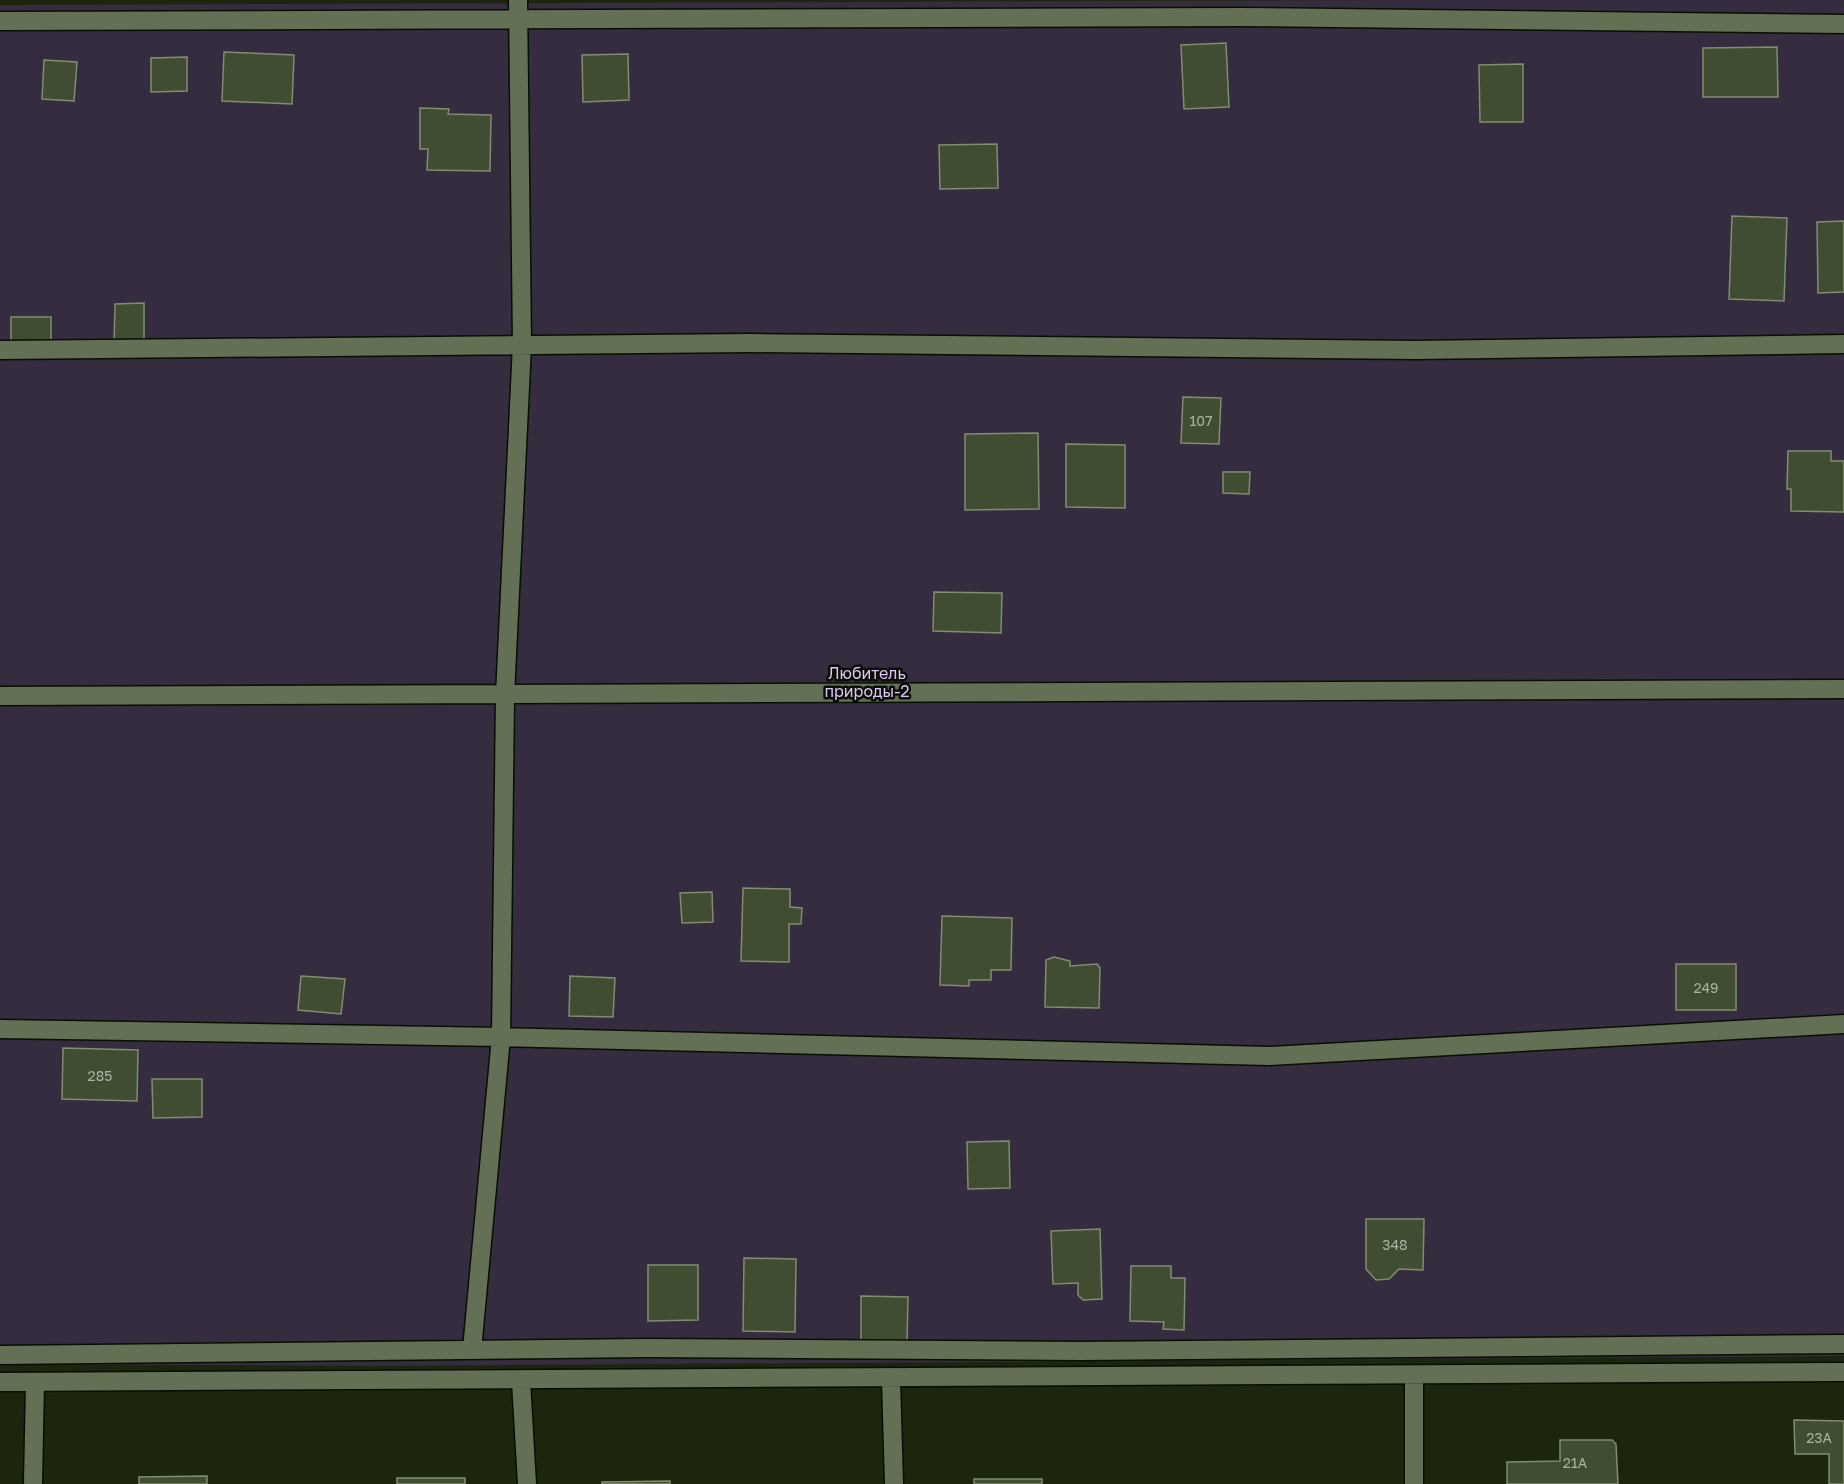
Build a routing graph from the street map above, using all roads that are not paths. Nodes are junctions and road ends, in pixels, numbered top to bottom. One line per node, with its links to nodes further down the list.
1 (518, 0): 2 (street)
2 (519, 20): 3 (street); 4 (street); 6 (street)
3 (0, 21)
4 (1844, 24)
5 (1844, 344): 6 (street)
6 (522, 345): 7 (street); 9 (street)
7 (0, 350)
8 (1844, 689): 9 (street)
9 (504, 695): 10 (street); 13 (street)
10 (0, 696)
11 (1844, 1024): 13 (street)
12 (0, 1029): 13 (street)
13 (501, 1037): 15 (street)
14 (1844, 1344): 15 (street)
15 (472, 1350): 16 (street)
16 (0, 1355)
17 (1844, 1372): 18 (street)
18 (1414, 1375): 19 (street); 26 (street)
19 (891, 1380): 20 (street); 25 (street)
20 (521, 1381): 22 (street); 24 (street)
21 (0, 1382): 22 (street)
22 (35, 1383): 23 (street)
23 (33, 1484)
24 (527, 1484)
25 (894, 1484)
26 (1414, 1484)

